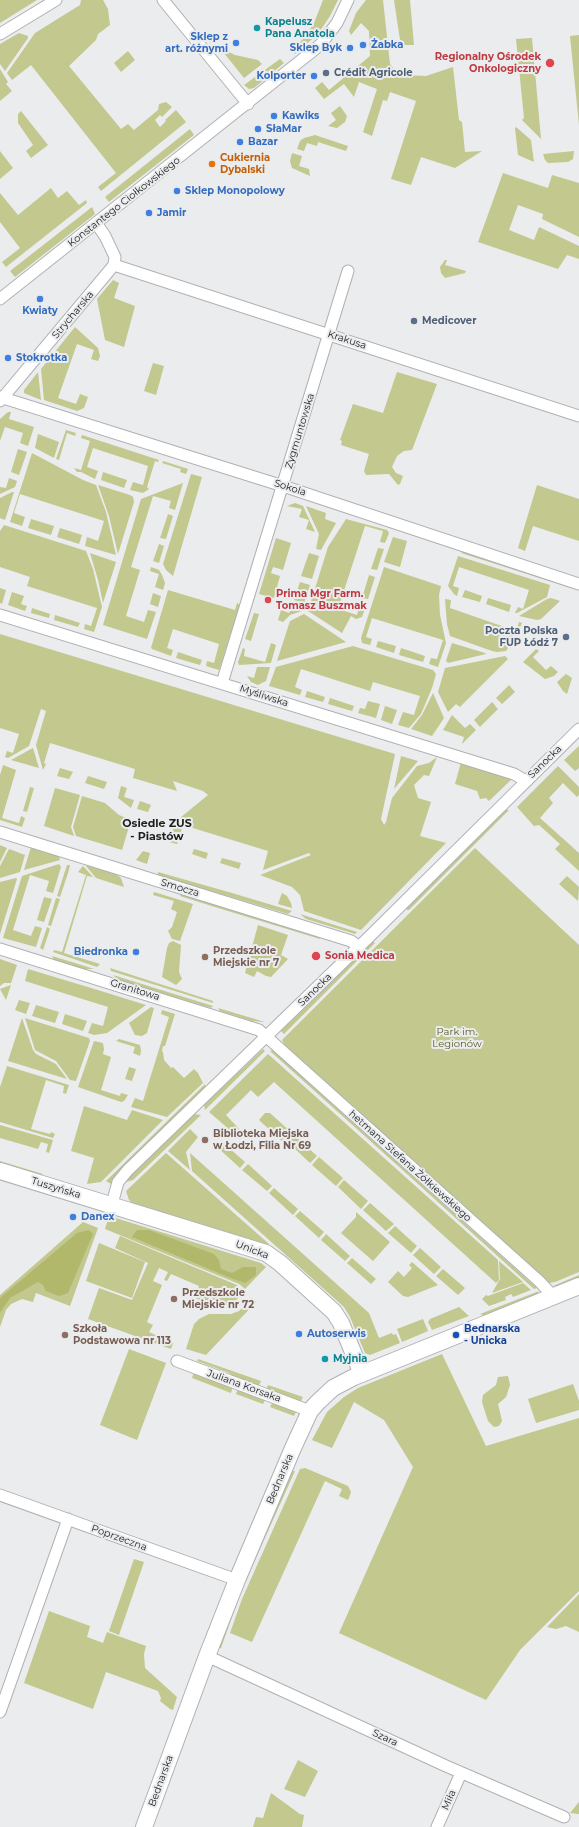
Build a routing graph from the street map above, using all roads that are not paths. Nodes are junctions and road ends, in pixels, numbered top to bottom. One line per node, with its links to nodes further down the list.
1 (56, 0): 4 (street)
2 (163, 0): 5 (street)
3 (348, 0): 5 (street, Konstantego Ciołkowskiego)
4 (0, 34)
5 (248, 104): 6 (street, Konstantego Ciołkowskiego)
6 (96, 223): 7 (street); 9 (street, Konstantego Ciołkowskiego)
7 (114, 265): 10 (street, Krakusa); 11 (street, Strycharska)
8 (348, 271): 10 (street, Zygmuntowska)
9 (0, 300)
10 (329, 335): 12 (street, Krakusa); 13 (street, Zygmuntowska)
11 (1, 399): 13 (street, Sokola)
12 (579, 416)
13 (283, 486): 14 (street, Sokola); 16 (street, Zygmuntowska)
14 (579, 584)
15 (0, 615): 16 (street, Myśliwska)
16 (222, 683): 18 (street, Myśliwska)
17 (579, 729): 18 (street, Sanocka)
18 (526, 781): 20 (street, Sanocka)
19 (0, 832): 20 (street, Smocza)
20 (359, 947): 22 (street, Sanocka)
21 (0, 948): 22 (street, Granitowa)
22 (267, 1037): 24 (street, Sanocka); 26 (street, hetmana Stefana Żółkiewskiego)
23 (0, 1171): 24 (street, Tuszyńska)
24 (112, 1204): 28 (street, Unicka)
25 (579, 1286): 26 (street, Bednarska)
26 (553, 1296): 28 (street, Bednarska)
27 (177, 1361): 29 (street, Juliana Korsaka)
28 (362, 1374): 29 (street, Bednarska)
29 (310, 1411): 32 (street, Bednarska)
30 (0, 1495): 31 (street, Poprzeczna)
31 (68, 1519): 32 (street, Poprzeczna); 34 (street)
32 (238, 1580): 33 (street, Bednarska)
33 (207, 1656): 35 (street, Szara); 37 (street, Bednarska)
34 (0, 1712)
35 (462, 1772): 36 (street, Szara); 38 (street, Miła)
36 (564, 1817)
37 (144, 1827)
38 (437, 1827)

